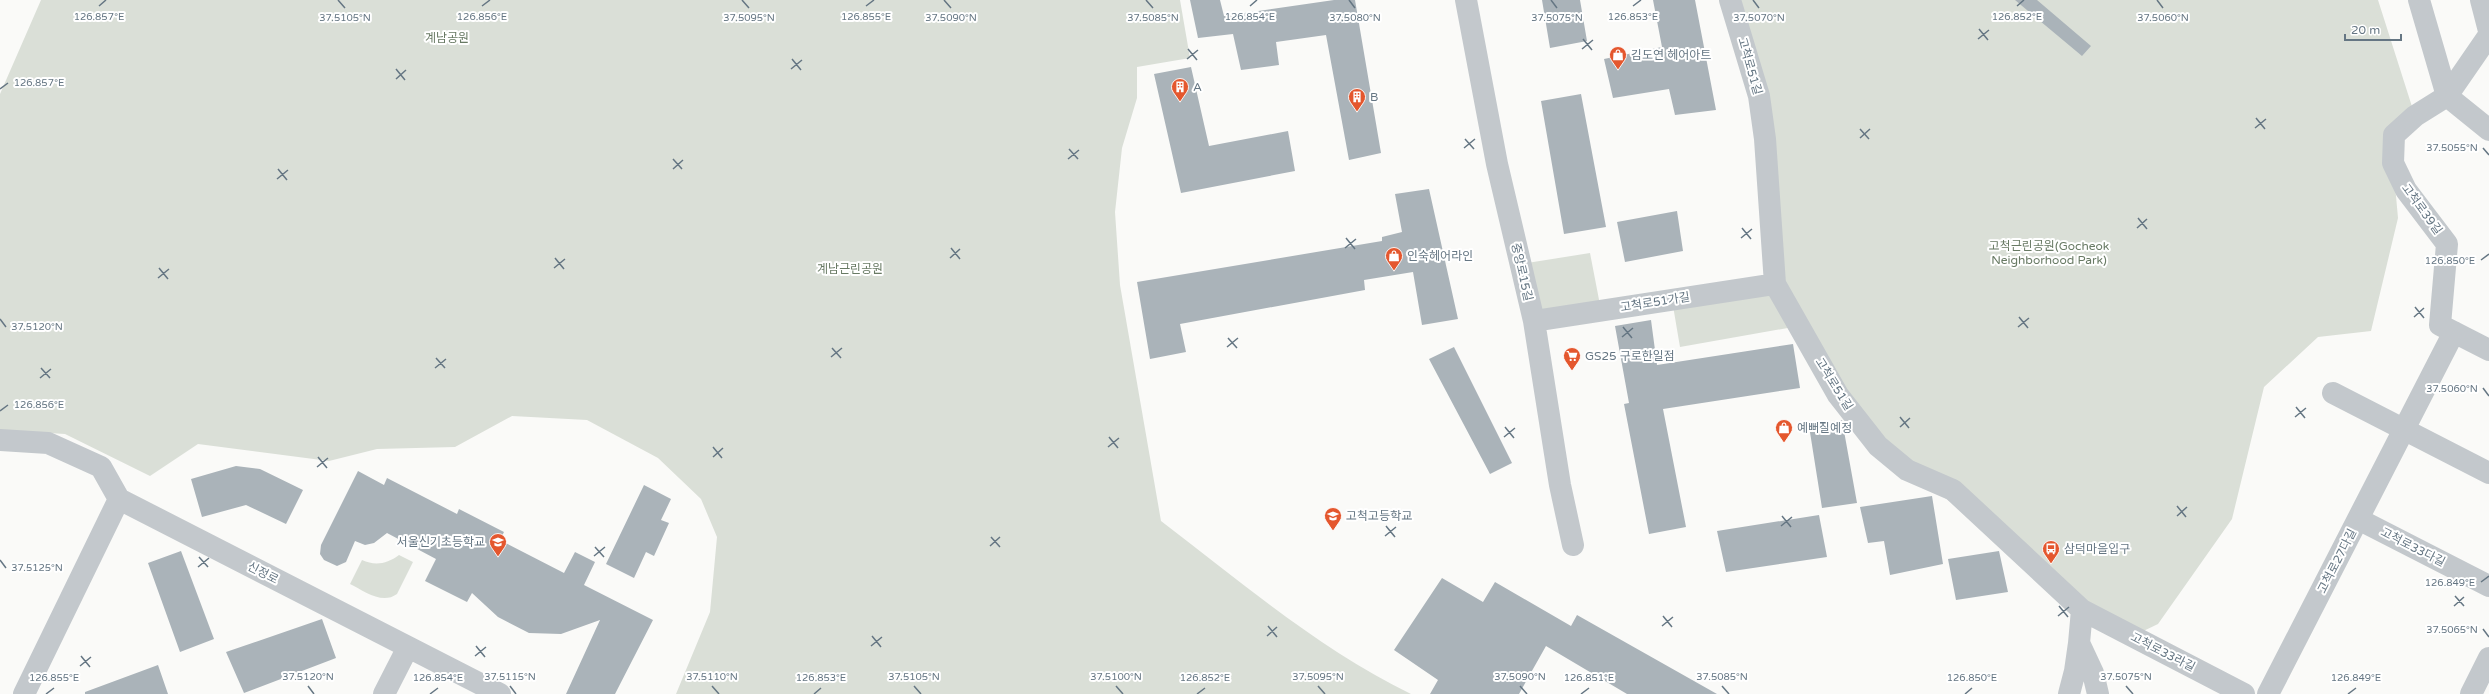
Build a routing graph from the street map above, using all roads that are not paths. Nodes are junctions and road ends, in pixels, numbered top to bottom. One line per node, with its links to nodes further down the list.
1 (1466, 0): 10 (street, 중앙로15길)
2 (1730, 0): 9 (street, 고척로51길)
3 (2418, 0): 7 (street)
4 (2481, 0): 5 (street)
5 (2489, 32)
6 (2489, 35): 7 (street, 고척로39길)
7 (2447, 96): 8 (street); 11 (street, 고척로39길)
8 (2489, 130)
9 (1775, 284): 10 (street, 고척로51가길); 21 (street, 고척로51길)
10 (1534, 321): 19 (street, 중앙로15길)
11 (2447, 328): 12 (street); 14 (street, 고척로27다길)
12 (2489, 350)
13 (2333, 393): 14 (street)
14 (2405, 428): 16 (street); 18 (street, 고척로27다길)
15 (0, 440): 17 (street)
16 (2489, 473)
17 (119, 499): 23 (street, 신정로); 25 (street)
18 (2358, 519): 20 (street, 고척로33다길); 31 (street, 고척로27다길)
19 (1573, 545)
20 (2489, 586)
21 (2082, 610): 22 (street); 30 (street, 고척로33라길)
22 (2079, 643): 28 (street); 29 (street)
23 (408, 647): 26 (street); 27 (street, 신정로)
24 (2489, 658): 32 (street)
25 (24, 694)
26 (384, 694)
27 (500, 694)
28 (2069, 694)
29 (2098, 694)
30 (2244, 694)
31 (2268, 694)
32 (2471, 694)

